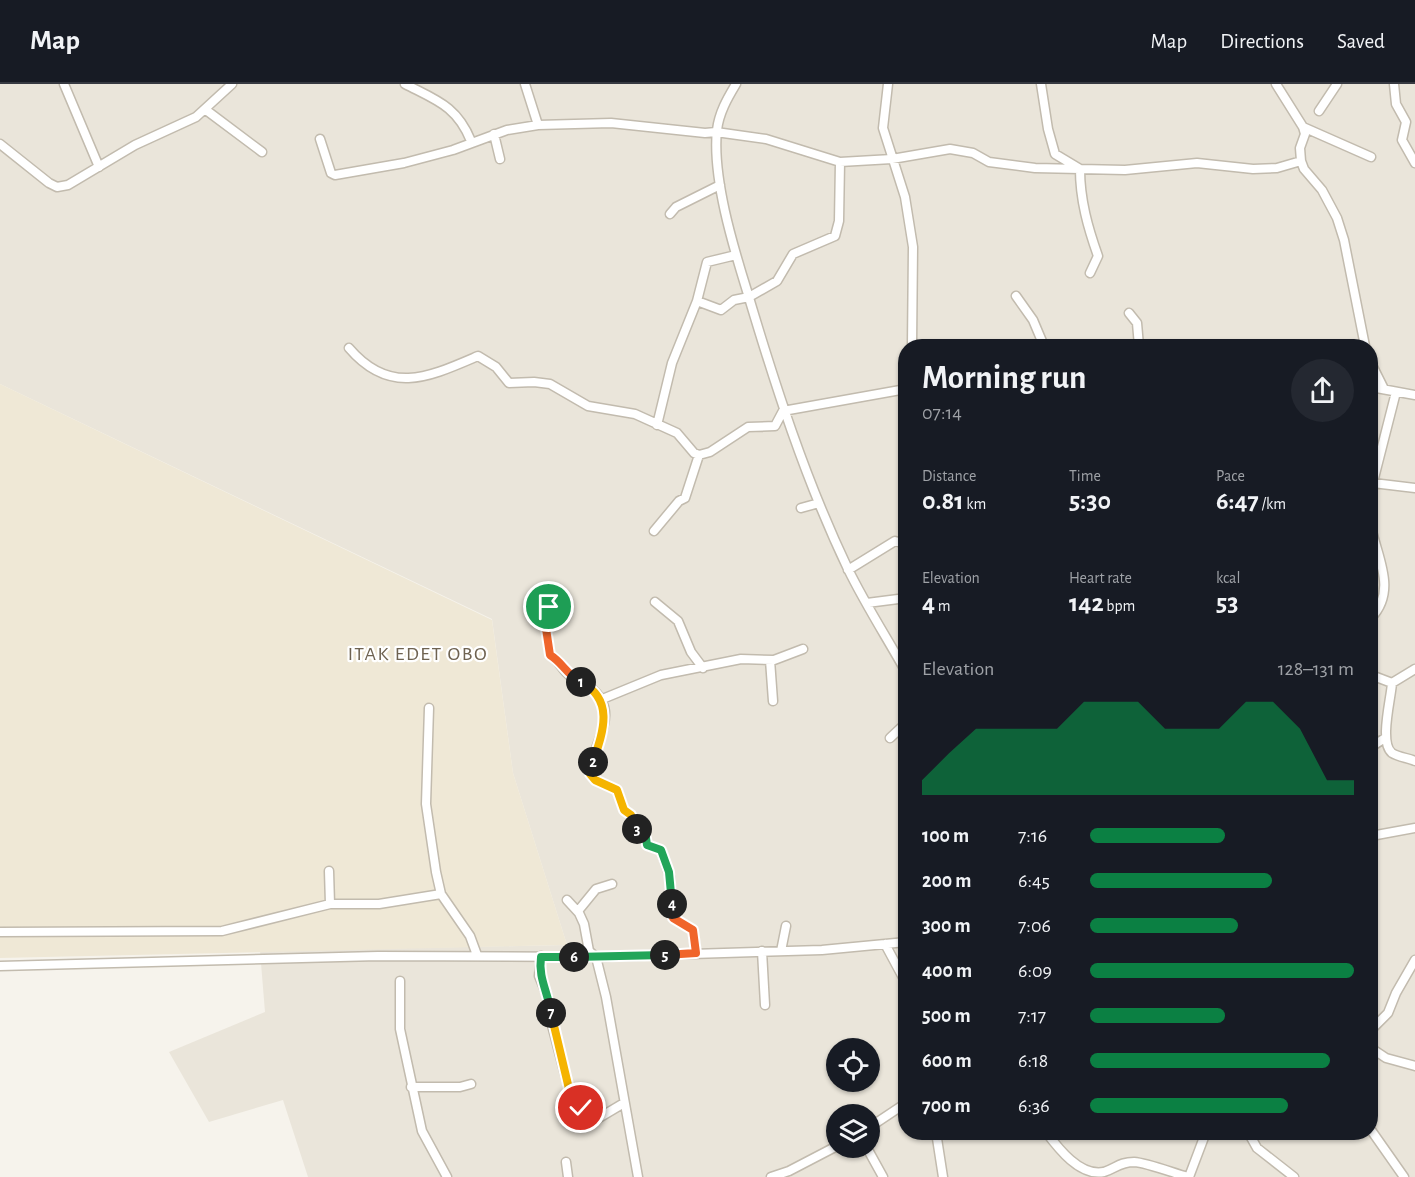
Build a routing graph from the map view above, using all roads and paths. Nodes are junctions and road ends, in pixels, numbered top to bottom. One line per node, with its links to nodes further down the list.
1 (64, 84): 27 (street)
2 (232, 84): 11 (street)
3 (405, 84): 18 (street)
4 (525, 84): 13 (street)
5 (736, 84): 15 (street)
6 (888, 84): 23 (street)
7 (1041, 84): 28 (street)
8 (1276, 84): 14 (street)
9 (1337, 84): 12 (street)
10 (1394, 84): 26 (street)
11 (206, 110): 20 (street); 27 (street)
12 (1319, 111)
13 (538, 125): 15 (street); 16 (street)
14 (1303, 127): 21 (street); 24 (street)
15 (716, 132): 25 (street); 29 (street)
16 (494, 134): 18 (street); 22 (street)
17 (320, 139): 18 (street)
18 (471, 141)
19 (0, 144): 27 (street)
20 (262, 152)
21 (1371, 157)
22 (500, 159)
23 (892, 159): 25 (street); 28 (street); 37 (street)
24 (1301, 161): 28 (street); 40 (street)
25 (840, 162): 34 (street)
26 (1415, 163)
27 (99, 167)
28 (1080, 169): 32 (street)
29 (720, 185): 30 (street); 31 (street)
30 (670, 214)
31 (736, 255): 34 (street); 35 (street)
32 (1090, 273)
33 (1016, 296): 38 (street)
34 (749, 297): 35 (street); 48 (street)
35 (697, 301): 49 (street)
36 (1129, 313): 39 (street)
37 (912, 339)
38 (1041, 339)
39 (1138, 339)
40 (1364, 339)
41 (349, 348): 49 (street)
42 (1378, 377): 44 (street)
43 (1378, 388): 44 (street)
44 (1384, 389): 46 (street)
45 (898, 390): 48 (street)
46 (1396, 392): 47 (street); 51 (street)
47 (1415, 395)
48 (783, 411): 50 (street); 54 (street)
49 (657, 425): 50 (street)
50 (699, 455): 56 (street)
51 (1378, 462)
52 (1378, 486): 53 (street)
53 (1415, 488)
54 (819, 503): 55 (street); 59 (street)
55 (801, 508)
56 (654, 531)
57 (898, 542): 59 (street)
58 (1378, 555): 64 (street)
59 (848, 570): 62 (street)
60 (898, 599): 62 (street)
61 (656, 602): 68 (street)
62 (867, 603): 66 (street)
63 (549, 607): 72 (street)
64 (1378, 608)
65 (803, 649): 67 (street)
66 (898, 658)
67 (770, 660): 68 (street); 73 (street)
68 (703, 668): 72 (street)
69 (1415, 669): 71 (street)
70 (1378, 678): 71 (street)
71 (1392, 683): 77 (street)
72 (600, 700): 94 (street)
73 (774, 701)
74 (429, 708): 84 (street)
75 (898, 730): 76 (street)
76 (890, 738)
77 (1384, 742): 78 (street); 79 (street)
78 (1378, 744)
79 (1415, 761)
80 (1415, 828): 81 (street)
81 (1378, 835)
82 (329, 871): 86 (street)
83 (612, 884): 87 (street)
84 (441, 894): 86 (street); 95 (street)
85 (567, 900): 87 (street)
86 (330, 904): 89 (street)
87 (578, 911): 97 (street)
88 (786, 926): 93 (street)
89 (0, 932)
90 (898, 943): 91 (street)
91 (885, 944): 93 (street); 100 (street)
92 (762, 951): 93 (street); 94 (street); 102 (street)
93 (780, 951)
94 (696, 953): 97 (street)
95 (477, 956): 96 (street); 99 (street)
96 (541, 957): 97 (street); 108 (street)
97 (596, 957): 108 (street)
98 (1415, 960): 103 (street)
99 (0, 966)
100 (898, 968)
101 (400, 981): 107 (street)
102 (765, 1005)
103 (1378, 1023)
104 (1378, 1053): 105 (street)
105 (1415, 1066)
106 (471, 1084): 107 (street)
107 (411, 1087): 120 (street)
108 (624, 1103): 122 (street)
109 (898, 1108): 110 (street)
110 (880, 1120)
111 (937, 1140): 125 (street)
112 (1053, 1140): 119 (street)
113 (1203, 1140): 127 (street)
114 (1252, 1140): 128 (street)
115 (1378, 1140): 129 (street)
116 (826, 1152): 123 (street)
117 (873, 1158): 124 (street)
118 (566, 1162): 121 (street)
119 (1104, 1172): 126 (street); 127 (street)
120 (447, 1177)
121 (568, 1177)
122 (638, 1177)
123 (771, 1177)
124 (883, 1177)
125 (943, 1177)
126 (1114, 1177)
127 (1188, 1177)
128 (1294, 1177)
129 (1404, 1177)

